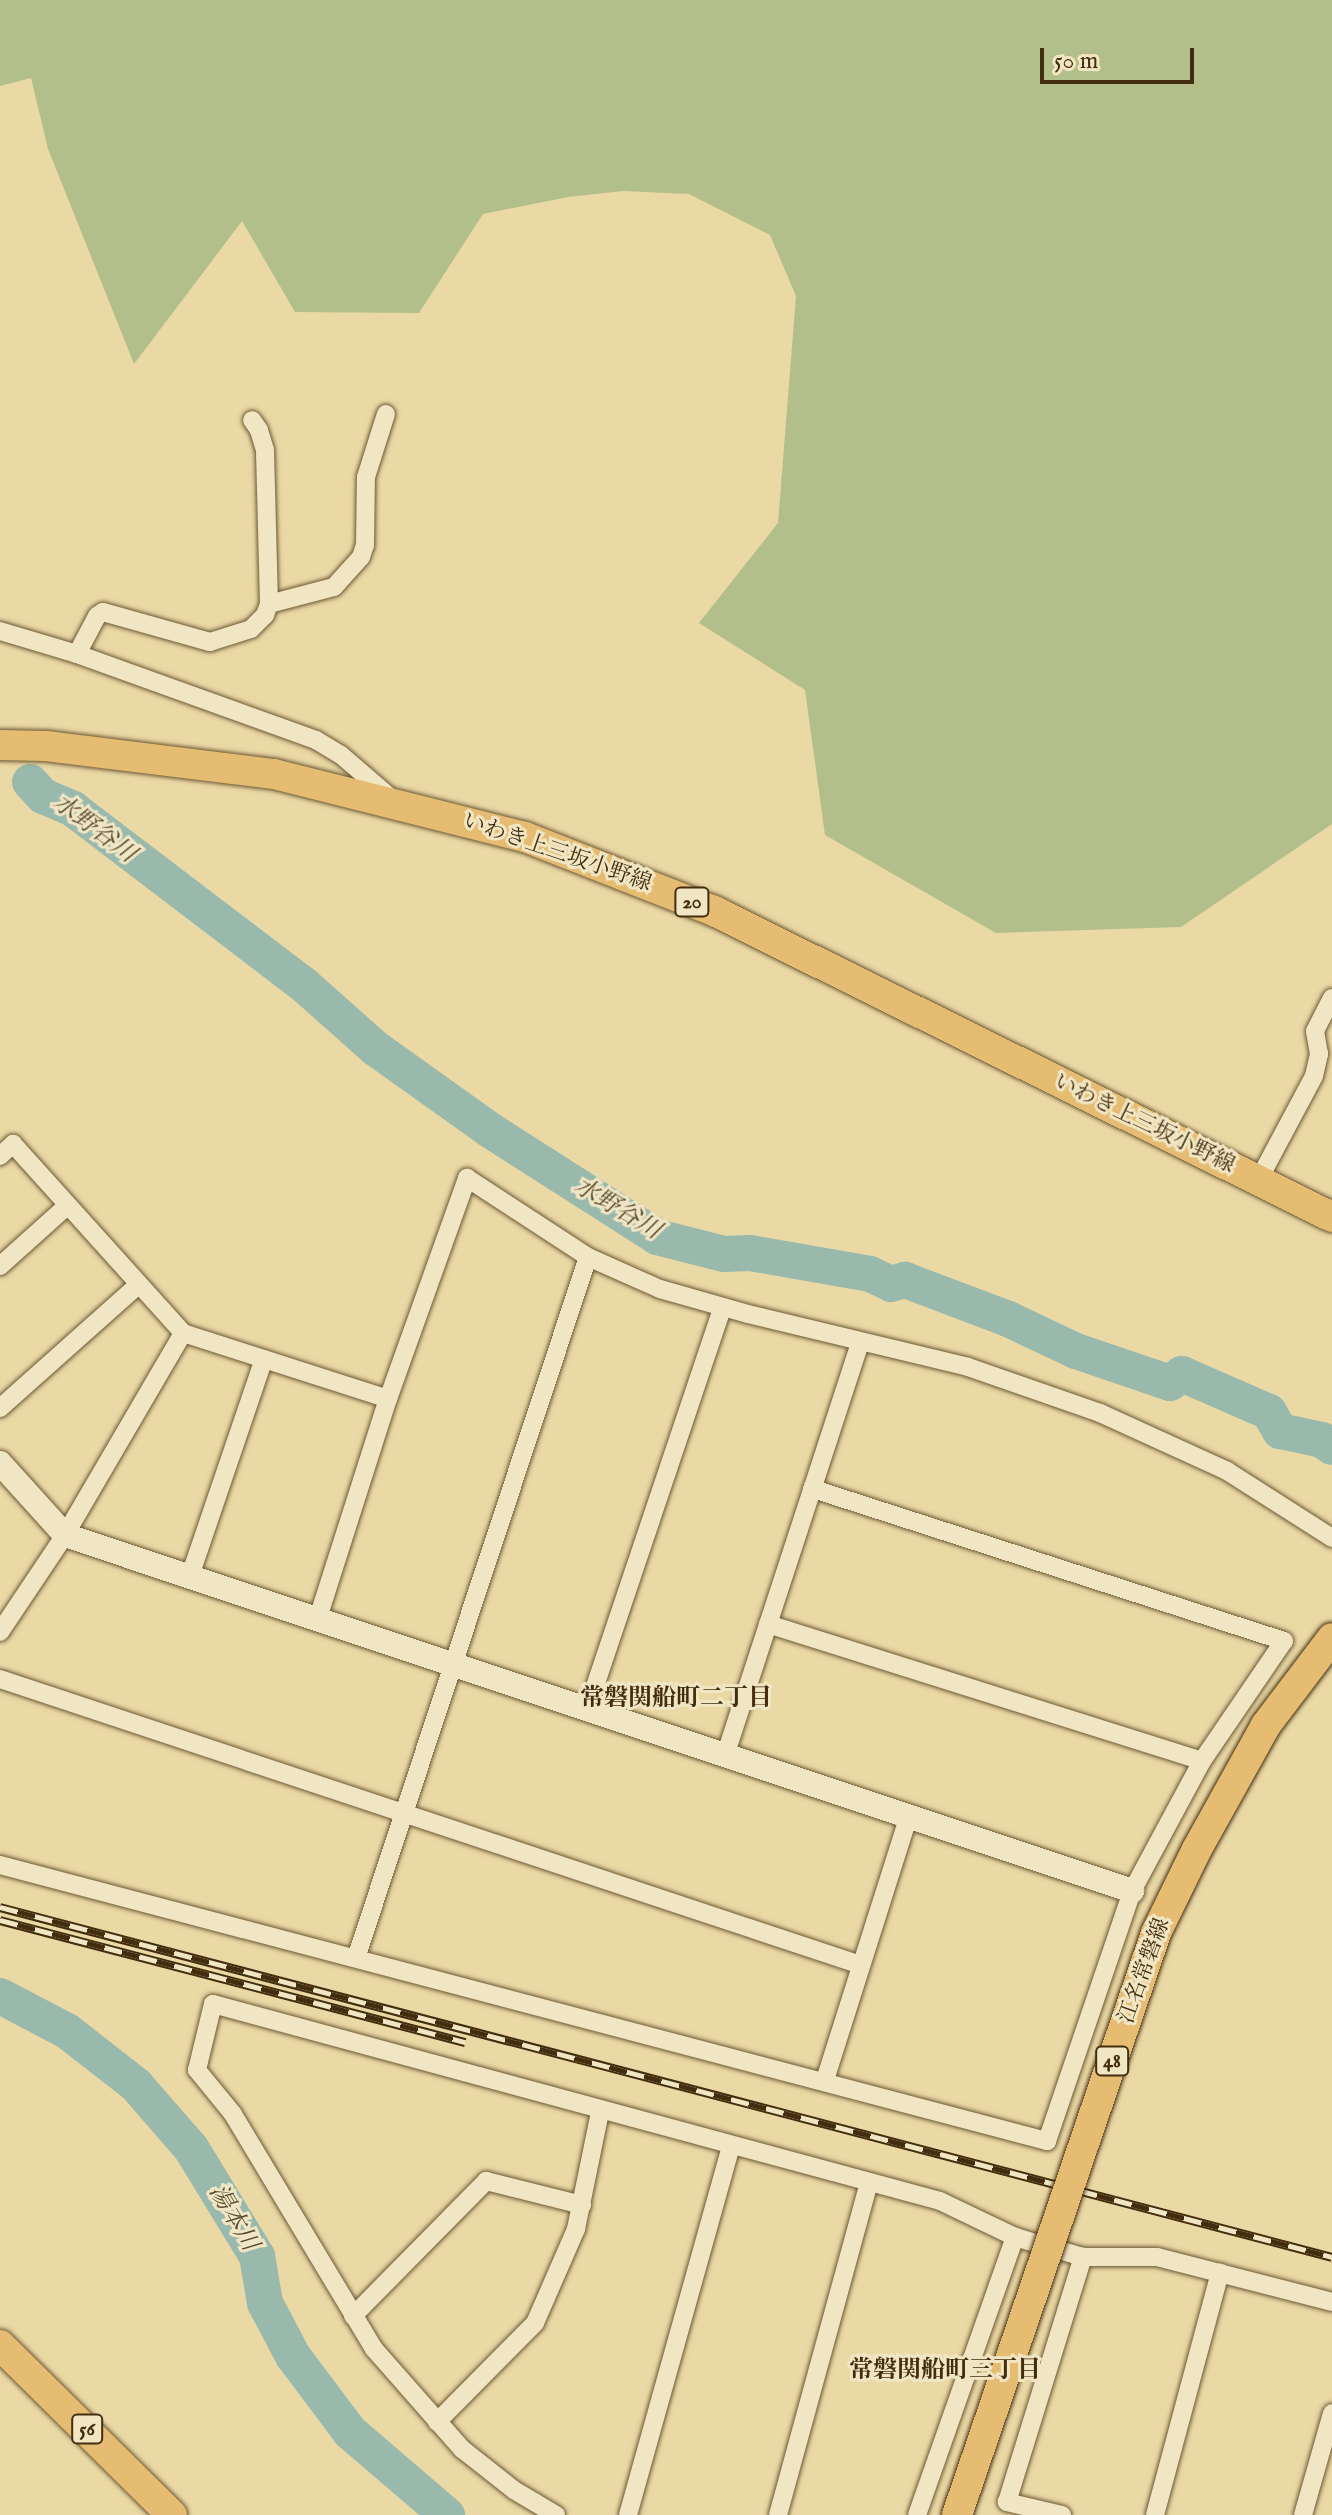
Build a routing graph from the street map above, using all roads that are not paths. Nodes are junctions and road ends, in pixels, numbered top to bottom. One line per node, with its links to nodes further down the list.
1 (386, 414): 3 (street)
2 (252, 420): 3 (street)
3 (269, 604): 5 (street)
4 (0, 631): 5 (street)
5 (77, 654): 7 (street)
6 (0, 745): 7 (main road, いわき上三坂小野線 / 20)
7 (395, 802): 10 (main road, いわき上三坂小野線 / 20)
8 (1332, 998): 10 (street)
9 (0, 1156): 11 (street)
10 (1258, 1181): 12 (main road, いわき上三坂小野線 / 20)
11 (68, 1205): 14 (street); 15 (street)
12 (1332, 1217)
13 (588, 1257): 16 (street); 20 (street); 31 (street)
14 (0, 1266)
15 (139, 1284): 17 (street); 21 (street)
16 (723, 1307): 18 (street); 33 (street)
17 (183, 1333): 19 (street); 24 (street)
18 (860, 1343): 23 (street); 25 (street)
19 (264, 1359): 20 (street); 26 (street)
20 (388, 1399): 27 (street)
21 (0, 1408)
22 (0, 1463): 24 (street)
23 (812, 1489): 28 (street); 35 (street)
24 (65, 1535): 26 (street); 29 (street)
25 (1332, 1538)
26 (190, 1576): 27 (street)
27 (318, 1618): 31 (street)
28 (768, 1624): 34 (street); 35 (street)
29 (0, 1632)
30 (1332, 1638): 60 (main road, 江名常磐線 / 48, bridge)
31 (453, 1665): 33 (street); 36 (street)
32 (0, 1679): 36 (street)
33 (587, 1710): 34 (street)
34 (725, 1756): 37 (street)
35 (1202, 1761): 39 (street)
36 (403, 1815): 40 (street); 41 (street)
37 (908, 1818): 39 (street); 41 (street)
38 (0, 1865): 40 (street)
39 (1132, 1891): 42 (street)
40 (356, 1958): 42 (street)
41 (861, 1965): 42 (street)
42 (825, 2080)
43 (600, 2112): 44 (street); 46 (street); 51 (street)
44 (731, 2147): 45 (street); 57 (street)
45 (869, 2182): 47 (street); 58 (street)
46 (582, 2205): 51 (street); 54 (street)
47 (1015, 2237): 48 (street); 59 (street)
48 (1083, 2257): 49 (street); 61 (street)
49 (1220, 2273): 50 (street); 62 (street)
50 (1332, 2302)
51 (353, 2316): 54 (street)
52 (0, 2345): 55 (main road, 56)
53 (1332, 2413): 63 (street)
54 (437, 2422): 56 (street)
55 (172, 2515)
56 (556, 2515)
57 (628, 2515)
58 (778, 2515)
59 (917, 2515)
60 (957, 2515)
61 (1062, 2515)
62 (1155, 2515)
63 (1303, 2515)

